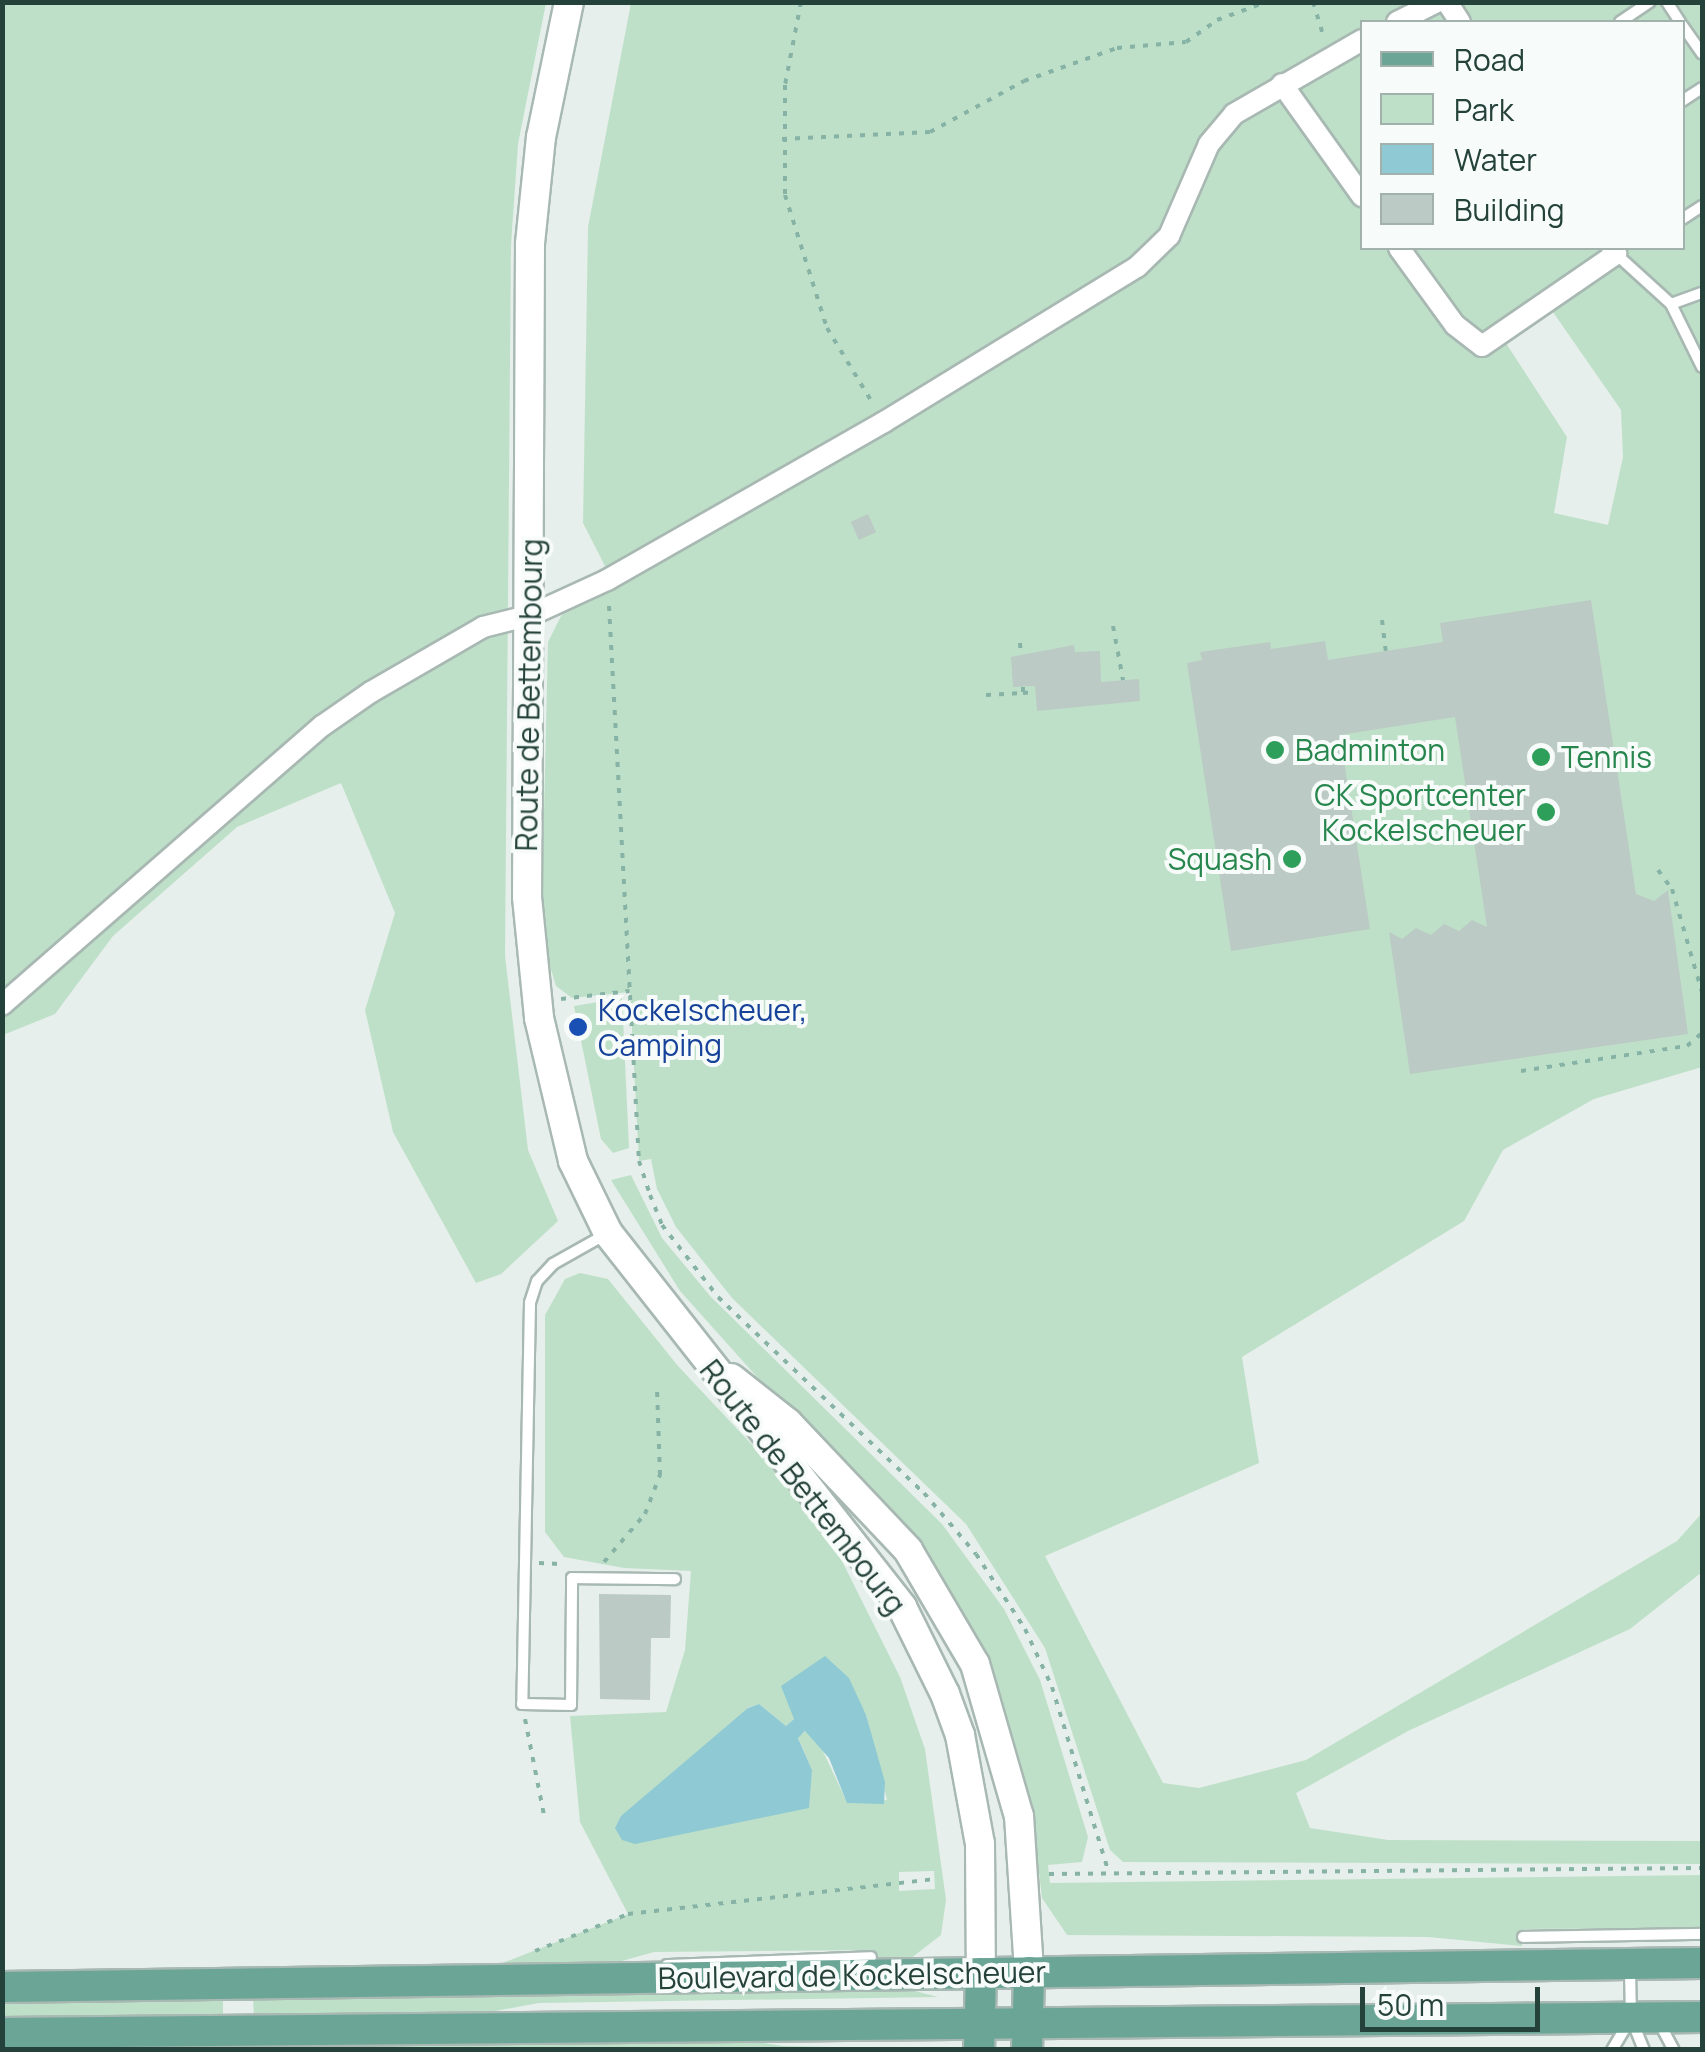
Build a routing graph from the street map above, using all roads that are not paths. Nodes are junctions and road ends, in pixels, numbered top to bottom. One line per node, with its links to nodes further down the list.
1 (568, 2): 16 (main road, Route de Bettembourg)
2 (1437, 2): 4 (street)
3 (1650, 2): 5 (lane)
4 (1401, 20)
5 (1623, 20)
6 (1685, 28): 8 (lane)
7 (1360, 41): 9 (street)
8 (1702, 54)
9 (1282, 84): 10 (street); 16 (street)
10 (1360, 193)
11 (1400, 250): 12 (street)
12 (1614, 251): 14 (lane)
13 (1702, 292): 14 (lane)
14 (1671, 304): 15 (lane)
15 (1702, 367)
16 (531, 614): 17 (street); 18 (main road, Route de Bettembourg)
17 (2, 1006)
18 (608, 1233): 19 (main road, Route de Bettembourg); 20 (lane)
19 (695, 1349): 26 (main road, Route de Bettembourg); 27 (main road, Route de Bettembourg)
20 (675, 1580)
21 (1702, 1934): 22 (lane)
22 (1523, 1937)
23 (871, 1956): 28 (lane)
24 (1702, 1963): 25 (main road, Boulevard de Kockelscheuer)
25 (1630, 1964): 26 (main road, Boulevard de Kockelscheuer); 31 (lane)
26 (1030, 1972): 27 (main road, Boulevard de Kockelscheuer); 34 (main road)
27 (981, 1973): 28 (main road, Boulevard de Kockelscheuer); 33 (main road)
28 (587, 1979): 29 (main road, Boulevard de Kockelscheuer)
29 (2, 1987)
30 (1702, 2017): 31 (main road, Boulevard de Kockelscheuer)
31 (1631, 2018): 34 (main road, Boulevard de Kockelscheuer); 35 (lane); 36 (lane); 37 (lane)
32 (2, 2033): 33 (main road, Boulevard de Kockelscheuer)
33 (980, 2036): 34 (main road, Boulevard de Kockelscheuer)
34 (1028, 2036)
35 (1612, 2050)
36 (1644, 2050)
37 (1674, 2050)

